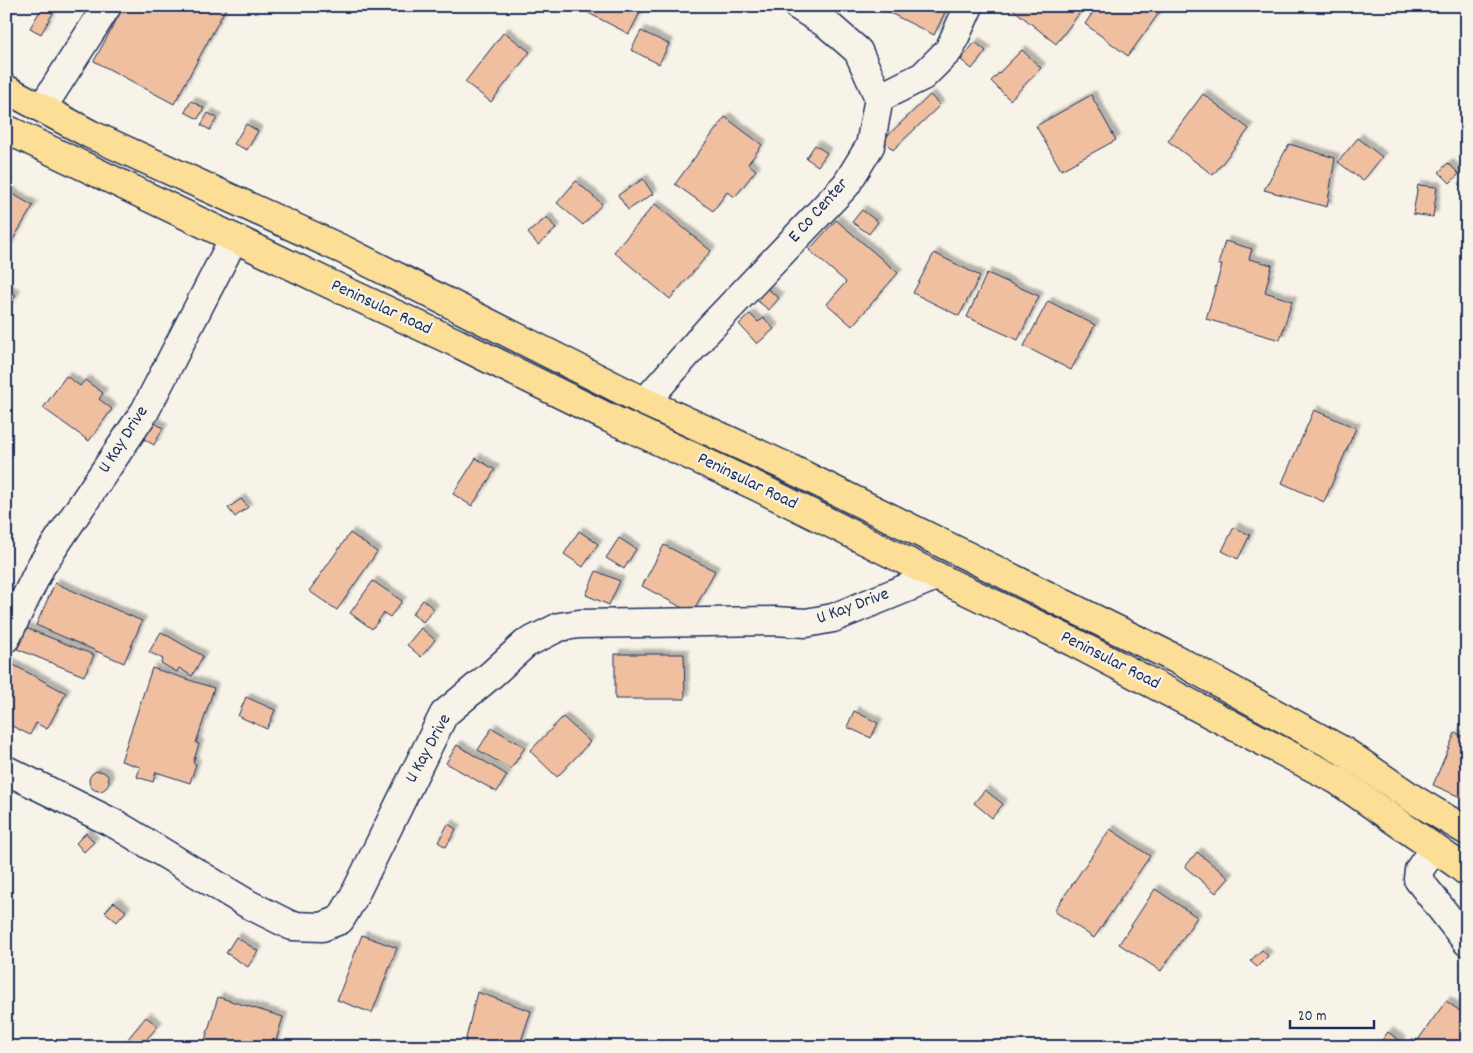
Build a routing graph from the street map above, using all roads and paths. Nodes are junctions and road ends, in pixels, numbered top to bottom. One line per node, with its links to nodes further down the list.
1 (107, 6): 6 (street)
2 (798, 6): 5 (street)
3 (969, 6): 5 (street)
4 (6, 89): 6 (main road, Peninsular Road)
5 (879, 98): 9 (street, E Co Center)
6 (42, 108): 9 (main road, Peninsular Road)
7 (6, 129): 8 (main road, Peninsular Road)
8 (234, 238): 10 (main road, Peninsular Road); 11 (street, U Kay Drive)
9 (645, 402): 13 (main road, Peninsular Road)
10 (936, 576): 12 (street, U Kay Drive); 14 (main road, Peninsular Road)
11 (6, 638)
12 (6, 770)
13 (1467, 831)
14 (1434, 848): 15 (main road, Peninsular Road); 16 (street)
15 (1467, 872)
16 (1467, 942)

